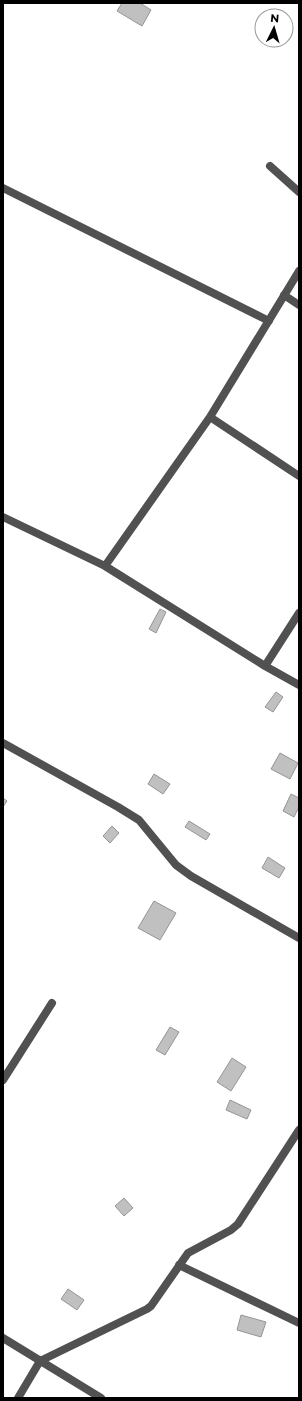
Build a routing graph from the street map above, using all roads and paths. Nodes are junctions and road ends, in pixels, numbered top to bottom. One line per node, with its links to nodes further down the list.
1 (270, 166): 3 (street)
2 (3, 188): 7 (street)
3 (299, 192)
4 (299, 271): 5 (street)
5 (284, 295): 6 (street); 7 (street)
6 (299, 305)
7 (269, 321): 8 (street)
8 (210, 417): 9 (street); 11 (street)
9 (299, 476)
10 (3, 517): 11 (street)
11 (105, 566): 13 (street)
12 (299, 613): 13 (street)
13 (264, 666): 14 (street)
14 (299, 685)
15 (3, 743): 16 (street)
16 (299, 938)
17 (52, 1003): 18 (street)
18 (3, 1080)
19 (299, 1130): 20 (street)
20 (179, 1265): 21 (street); 23 (street)
21 (299, 1323)
22 (3, 1338): 23 (street)
23 (40, 1361): 24 (street); 25 (street)
24 (18, 1398)
25 (101, 1398)

